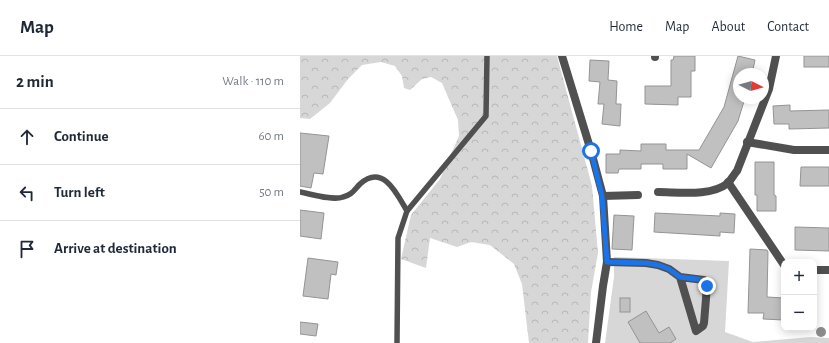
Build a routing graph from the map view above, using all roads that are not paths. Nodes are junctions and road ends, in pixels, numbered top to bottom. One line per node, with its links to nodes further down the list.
1 (487, 56): 11 (lane)
2 (562, 56): 10 (street)
3 (776, 56): 4 (street)
4 (747, 142): 5 (street); 6 (street)
5 (829, 150)
6 (728, 182): 8 (street); 12 (street)
7 (300, 192): 11 (lane)
8 (658, 192)
9 (638, 195): 10 (street)
10 (602, 196): 13 (street)
11 (407, 211): 17 (lane)
12 (781, 261)
13 (607, 262): 16 (street); 18 (street)
14 (817, 270): 15 (street)
15 (829, 270)
16 (680, 277): 16 (street)
17 (397, 343)
18 (596, 343)

